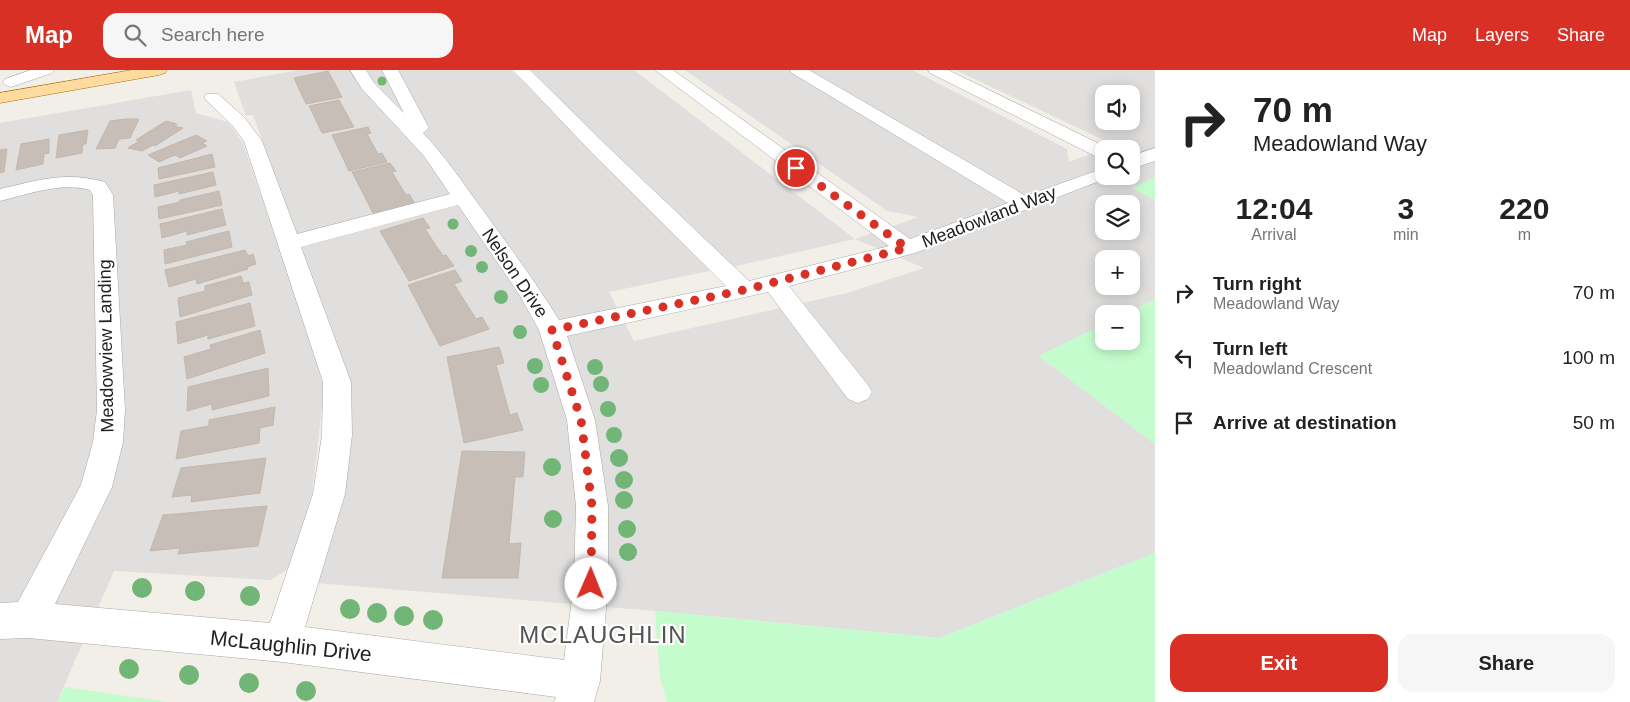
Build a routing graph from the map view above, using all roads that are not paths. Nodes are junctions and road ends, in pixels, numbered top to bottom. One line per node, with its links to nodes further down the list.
1 (46, 70): 10 (street)
2 (81, 70): 10 (main road)
3 (159, 70): 11 (main road)
4 (358, 70): 14 (street, Nelson Drive)
5 (390, 70): 14 (street, Nelson Drive)
6 (521, 70): 24 (street)
7 (663, 70): 22 (street)
8 (798, 70): 20 (street)
9 (936, 70): 13 (street)
10 (5, 83)
11 (0, 98)
12 (212, 98): 21 (street)
13 (1095, 149)
14 (431, 152): 19 (street, Nelson Drive)
15 (1155, 154): 16 (street)
16 (1140, 160)
17 (1095, 177): 20 (street, Meadowland Way)
18 (0, 195): 27 (street, Meadowview Landing)
19 (463, 197): 21 (street); 25 (street, Nelson Drive)
20 (1025, 204): 22 (street, Meadowland Way)
21 (290, 243): 28 (street)
22 (907, 248): 23 (street, Meadowland Way)
23 (774, 283): 24 (street, Meadowland Way); 26 (street)
24 (744, 290): 25 (street, Meadowland Way)
25 (552, 330): 29 (street, Nelson Drive)
26 (858, 392)
27 (14, 621): 28 (street, McLaughlin Drive)
28 (282, 643): 29 (street, McLaughlin Drive)
29 (578, 692)

